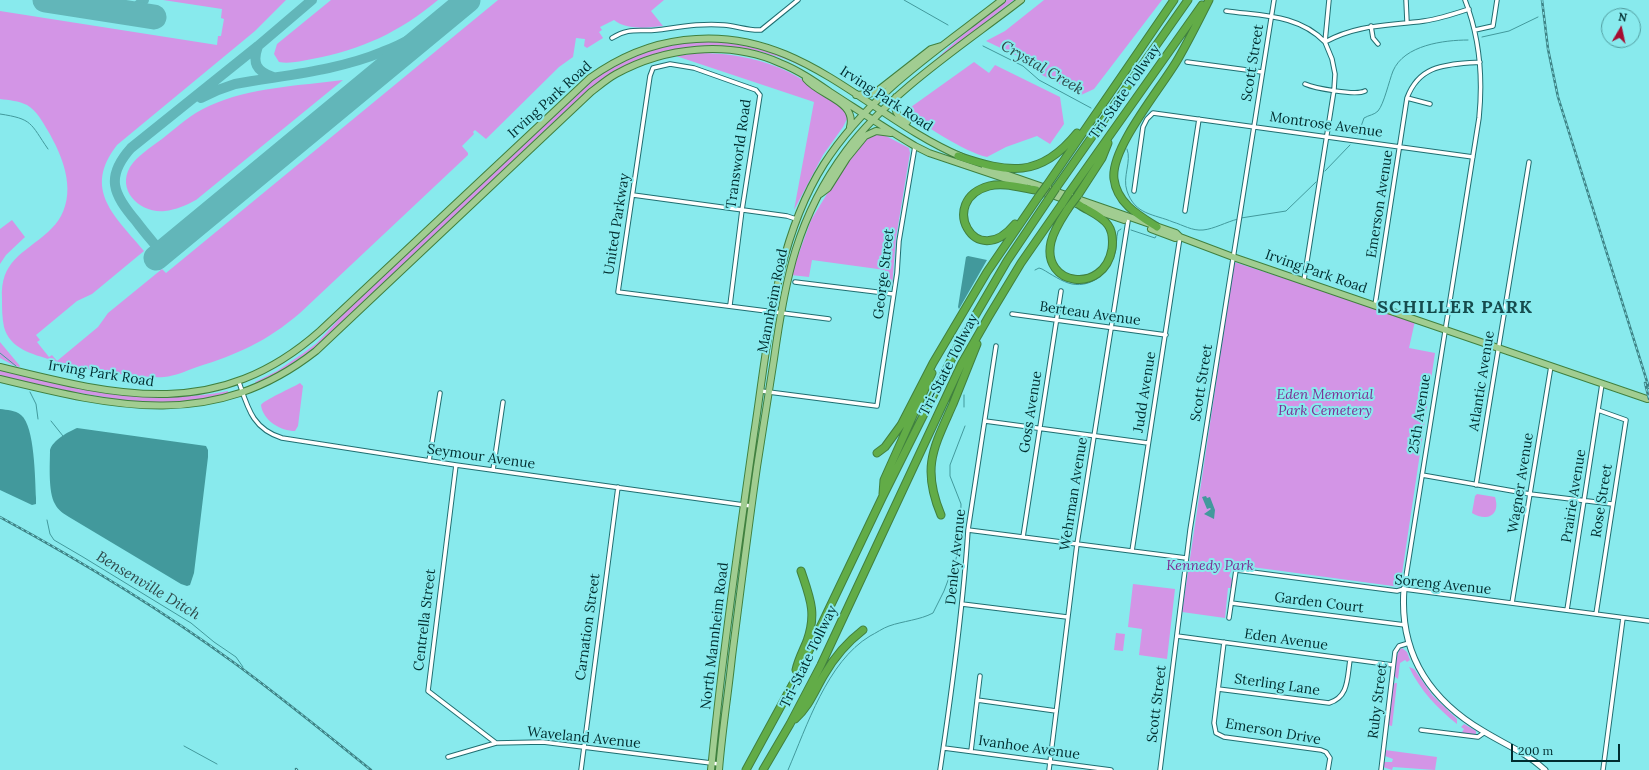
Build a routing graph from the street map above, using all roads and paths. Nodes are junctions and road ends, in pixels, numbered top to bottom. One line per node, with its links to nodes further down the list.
1 (798, 0): 19 (street)
2 (1002, 0): 22 (main road, Mannheim Road)
3 (1021, 0): 33 (main road, Mannheim Road)
4 (1174, 0): 25 (highway)
5 (1188, 0): 106 (highway, Tri-State Tollway, bridge)
6 (1206, 0): 44 (highway, Tri-State Tollway)
7 (1209, 0): 61 (highway)
8 (1274, 0): 15 (street, Scott Street)
9 (1329, 0): 20 (street)
10 (1406, 0): 16 (street)
11 (1465, 0): 13 (street, 25th Avenue)
12 (1497, 0): 18 (street)
13 (1469, 9): 16 (street); 18 (street, 25th Avenue)
14 (1226, 11): 15 (street)
15 (1271, 17): 20 (street); 27 (street, Scott Street)
16 (1407, 22): 17 (street)
17 (1371, 26): 20 (street); 21 (street)
18 (1475, 30): 24 (street, 25th Avenue)
19 (612, 38)
20 (1325, 42): 30 (street)
21 (1378, 44)
22 (944, 45): 32 (main road); 36 (main road, Mannheim Road)
23 (1188, 62): 27 (street)
24 (1480, 62): 34 (street, Emerson Avenue); 50 (street, 25th Avenue)
25 (1128, 66): 49 (highway); 53 (highway, bridge)
26 (653, 68): 54 (street, United Parkway); 57 (street, Transworld Road)
27 (1262, 72): 41 (street, Scott Street)
28 (803, 74): 38 (main road, Irving Park Road); 42 (main road); 89 (main road, Irving Park Road)
29 (1305, 84): 30 (street)
30 (1334, 90): 31 (street); 45 (street)
31 (1364, 91)
32 (856, 95): 36 (main road, Irving Park Road); 85 (main road, Irving Park Road)
33 (896, 97): 37 (main road, Mannheim Road); 48 (main road)
34 (1407, 98): 35 (street); 47 (street, Emerson Avenue)
35 (1430, 104)
36 (871, 105): 37 (main road, Irving Park Road); 38 (main road, Mannheim Road)
37 (882, 111): 39 (main road, Mannheim Road); 48 (main road, Irving Park Road)
38 (863, 113): 39 (main road, Irving Park Road); 42 (main road, Mannheim Road)
39 (874, 119): 43 (main road, Irving Park Road); 55 (main road, Mannheim Road)
40 (1199, 119): 41 (street, Montrose Avenue); 52 (street, Montrose Avenue); 58 (street)
41 (1254, 126): 45 (street, Montrose Avenue); 63 (street, Scott Street)
42 (850, 128): 59 (main road, Mannheim Road)
43 (894, 134): 46 (main road, Irving Park Road); 55 (main road)
44 (1110, 135): 56 (highway, bridge); 73 (highway, Tri-State Tollway, bridge)
45 (1327, 136): 47 (street, Montrose Avenue); 64 (street)
46 (915, 146): 53 (main road, Irving Park Road); 67 (street, George Street)
47 (1400, 147): 50 (street, Montrose Avenue); 69 (street, Emerson Avenue)
48 (945, 150): 49 (main road, Irving Park Road)
49 (958, 156): 61 (main road, Irving Park Road)
50 (1473, 157): 77 (street, 25th Avenue)
51 (1529, 162): 81 (street, Atlantic Avenue)
52 (1134, 192)
53 (1037, 194): 53 (highway); 56 (main road, Irving Park Road); 79 (highway)
54 (633, 195): 57 (street); 68 (street, United Parkway)
55 (817, 196): 71 (main road, Mannheim Road)
56 (1078, 204): 60 (main road, Irving Park Road)
57 (742, 210): 59 (street); 68 (street, Transworld Road)
58 (1185, 211)
59 (796, 219): 70 (main road, Mannheim Road)
60 (1128, 221): 62 (main road, Irving Park Road); 76 (street, Wehrman Avenue)
61 (1157, 227): 62 (main road, Irving Park Road)
62 (1180, 237): 63 (main road, Irving Park Road); 78 (street, Judd Avenue)
63 (1233, 257): 64 (main road, Irving Park Road); 116 (street, Scott Street)
64 (1304, 280): 69 (main road, Irving Park Road)
65 (795, 282): 67 (street)
66 (1061, 291): 75 (street, Goss Avenue)
67 (893, 294): 88 (street, George Street)
68 (730, 305): 70 (street, United Parkway)
69 (1375, 305): 77 (main road, Irving Park Road)
70 (773, 311): 71 (street, United Parkway); 87 (main road, Mannheim Road)
71 (781, 312): 74 (street, United Parkway); 88 (main road, Mannheim Road)
72 (1012, 314): 75 (street, Berteau Avenue)
73 (988, 316): 111 (highway); 140 (highway, Tri-State Tollway)
74 (829, 319)
75 (1056, 320): 76 (street, Berteau Avenue); 95 (street, Goss Avenue)
76 (1111, 328): 78 (street, Berteau Avenue); 96 (street, Wehrman Avenue)
77 (1445, 331): 81 (main road, Irving Park Road); 102 (street, 25th Avenue)
78 (1166, 335): 97 (street, Judd Avenue)
79 (949, 338): 98 (highway); 106 (highway)
80 (996, 346): 94 (street, Denley Avenue)
81 (1499, 348): 82 (main road, Irving Park Road); 103 (street, Atlantic Avenue)
82 (1551, 366): 86 (main road, Irving Park Road); 105 (street, Wagner Avenue)
83 (0, 367): 85 (main road, Irving Park Road)
84 (0, 379): 89 (main road, Irving Park Road)
85 (239, 382): 89 (street, Seymour Avenue)
86 (1602, 384): 91 (main road, Irving Park Road); 93 (street, Prairie Avenue)
87 (761, 391): 88 (street); 109 (main road, Mannheim Road)
88 (769, 392): 110 (main road, Mannheim Road)
89 (243, 393): 99 (street, Seymour Avenue)
90 (440, 393): 99 (street)
91 (1647, 399)
92 (503, 402): 101 (street)
93 (1598, 410): 107 (street, Prairie Avenue); 108 (street, Rose Street)
94 (985, 421): 95 (street); 112 (street, Denley Avenue)
95 (1039, 429): 96 (street); 113 (street, Goss Avenue)
96 (1094, 436): 97 (street); 114 (street, Wehrman Avenue)
97 (1148, 443): 115 (street, Judd Avenue)
98 (877, 453)
99 (429, 461): 100 (street, Seymour Avenue)
100 (456, 465): 101 (street, Seymour Avenue); 143 (street, Centrella Street)
101 (493, 470): 104 (street, Seymour Avenue)
102 (1422, 476): 103 (street); 118 (street, 25th Avenue)
103 (1476, 485): 105 (street)
104 (618, 487): 109 (street, Seymour Avenue); 144 (street, Carnation Street)
105 (1530, 494): 107 (street); 120 (street, Wagner Avenue)
106 (882, 498): 136 (highway, Tri-State Tollway)
107 (1584, 501): 108 (street); 122 (street, Prairie Avenue)
108 (1612, 504): 123 (street, Rose Street)
109 (744, 505): 110 (street, Seymour Avenue); 149 (main road, North Mannheim Road)
110 (751, 506): 150 (main road, North Mannheim Road)
111 (940, 515)
112 (968, 530): 113 (street); 121 (street, Denley Avenue)
113 (1023, 537): 114 (street)
114 (1077, 544): 115 (street); 124 (street, Wehrman Avenue)
115 (1132, 551): 116 (street)
116 (1186, 558): 130 (street, Scott Street)
117 (801, 571): 136 (highway)
118 (1404, 589): 119 (street, Soreng Avenue); 120 (street, Soreng Avenue); 128 (street, 25th Avenue)
119 (1231, 603): 125 (street); 128 (street, Garden Court)
120 (1512, 603): 122 (street, Soreng Avenue)
121 (962, 604): 124 (street); 145 (street, Denley Avenue)
122 (1567, 610): 123 (street, Soreng Avenue)
123 (1596, 614): 126 (street, Soreng Avenue)
124 (1067, 617): 139 (street, Wehrman Avenue)
125 (1229, 618)
126 (1622, 618): 127 (street, Soreng Avenue); 162 (street)
127 (1649, 621)
128 (1405, 626): 132 (street, 25th Avenue)
129 (863, 630): 140 (highway)
130 (1176, 636): 131 (street, Eden Avenue); 158 (street, Scott Street)
131 (1224, 642): 133 (street, Eden Avenue); 137 (street, Emerson Drive)
132 (1409, 643): 134 (street, Ruby Street); 142 (street, 25th Avenue)
133 (1350, 660): 134 (street, Eden Avenue); 137 (street, Sterling Lane)
134 (1393, 665): 160 (street, Ruby Street)
135 (980, 676): 138 (street)
136 (794, 682): 153 (highway, Tri-State Tollway)
137 (1218, 689): 159 (street, Emerson Drive)
138 (977, 700): 139 (street); 146 (street)
139 (1056, 711): 148 (street, Wehrman Avenue)
140 (790, 724): 154 (highway, Tri-State Tollway)
141 (1421, 730): 142 (street)
142 (1485, 732): 161 (street, 25th Avenue)
143 (496, 743): 144 (street, Waveland Avenue); 147 (street, Waveland Avenue)
144 (583, 748): 149 (street, Waveland Avenue); 151 (street, Carnation Street)
145 (944, 748): 146 (street, Ivanhoe Avenue); 155 (street, Denley Avenue)
146 (971, 751): 148 (street, Ivanhoe Avenue)
147 (448, 757)
148 (1050, 762): 156 (street, Wehrman Avenue); 157 (street, Ivanhoe Avenue)
149 (711, 763): 150 (street, Waveland Avenue); 152 (main road, North Mannheim Road)
150 (719, 767)
151 (581, 770)
152 (711, 770)
153 (746, 770)
154 (763, 770)
155 (940, 770)
156 (1049, 770)
157 (1111, 770)
158 (1160, 770)
159 (1328, 770)
160 (1381, 770)
161 (1545, 770)
162 (1603, 770)

